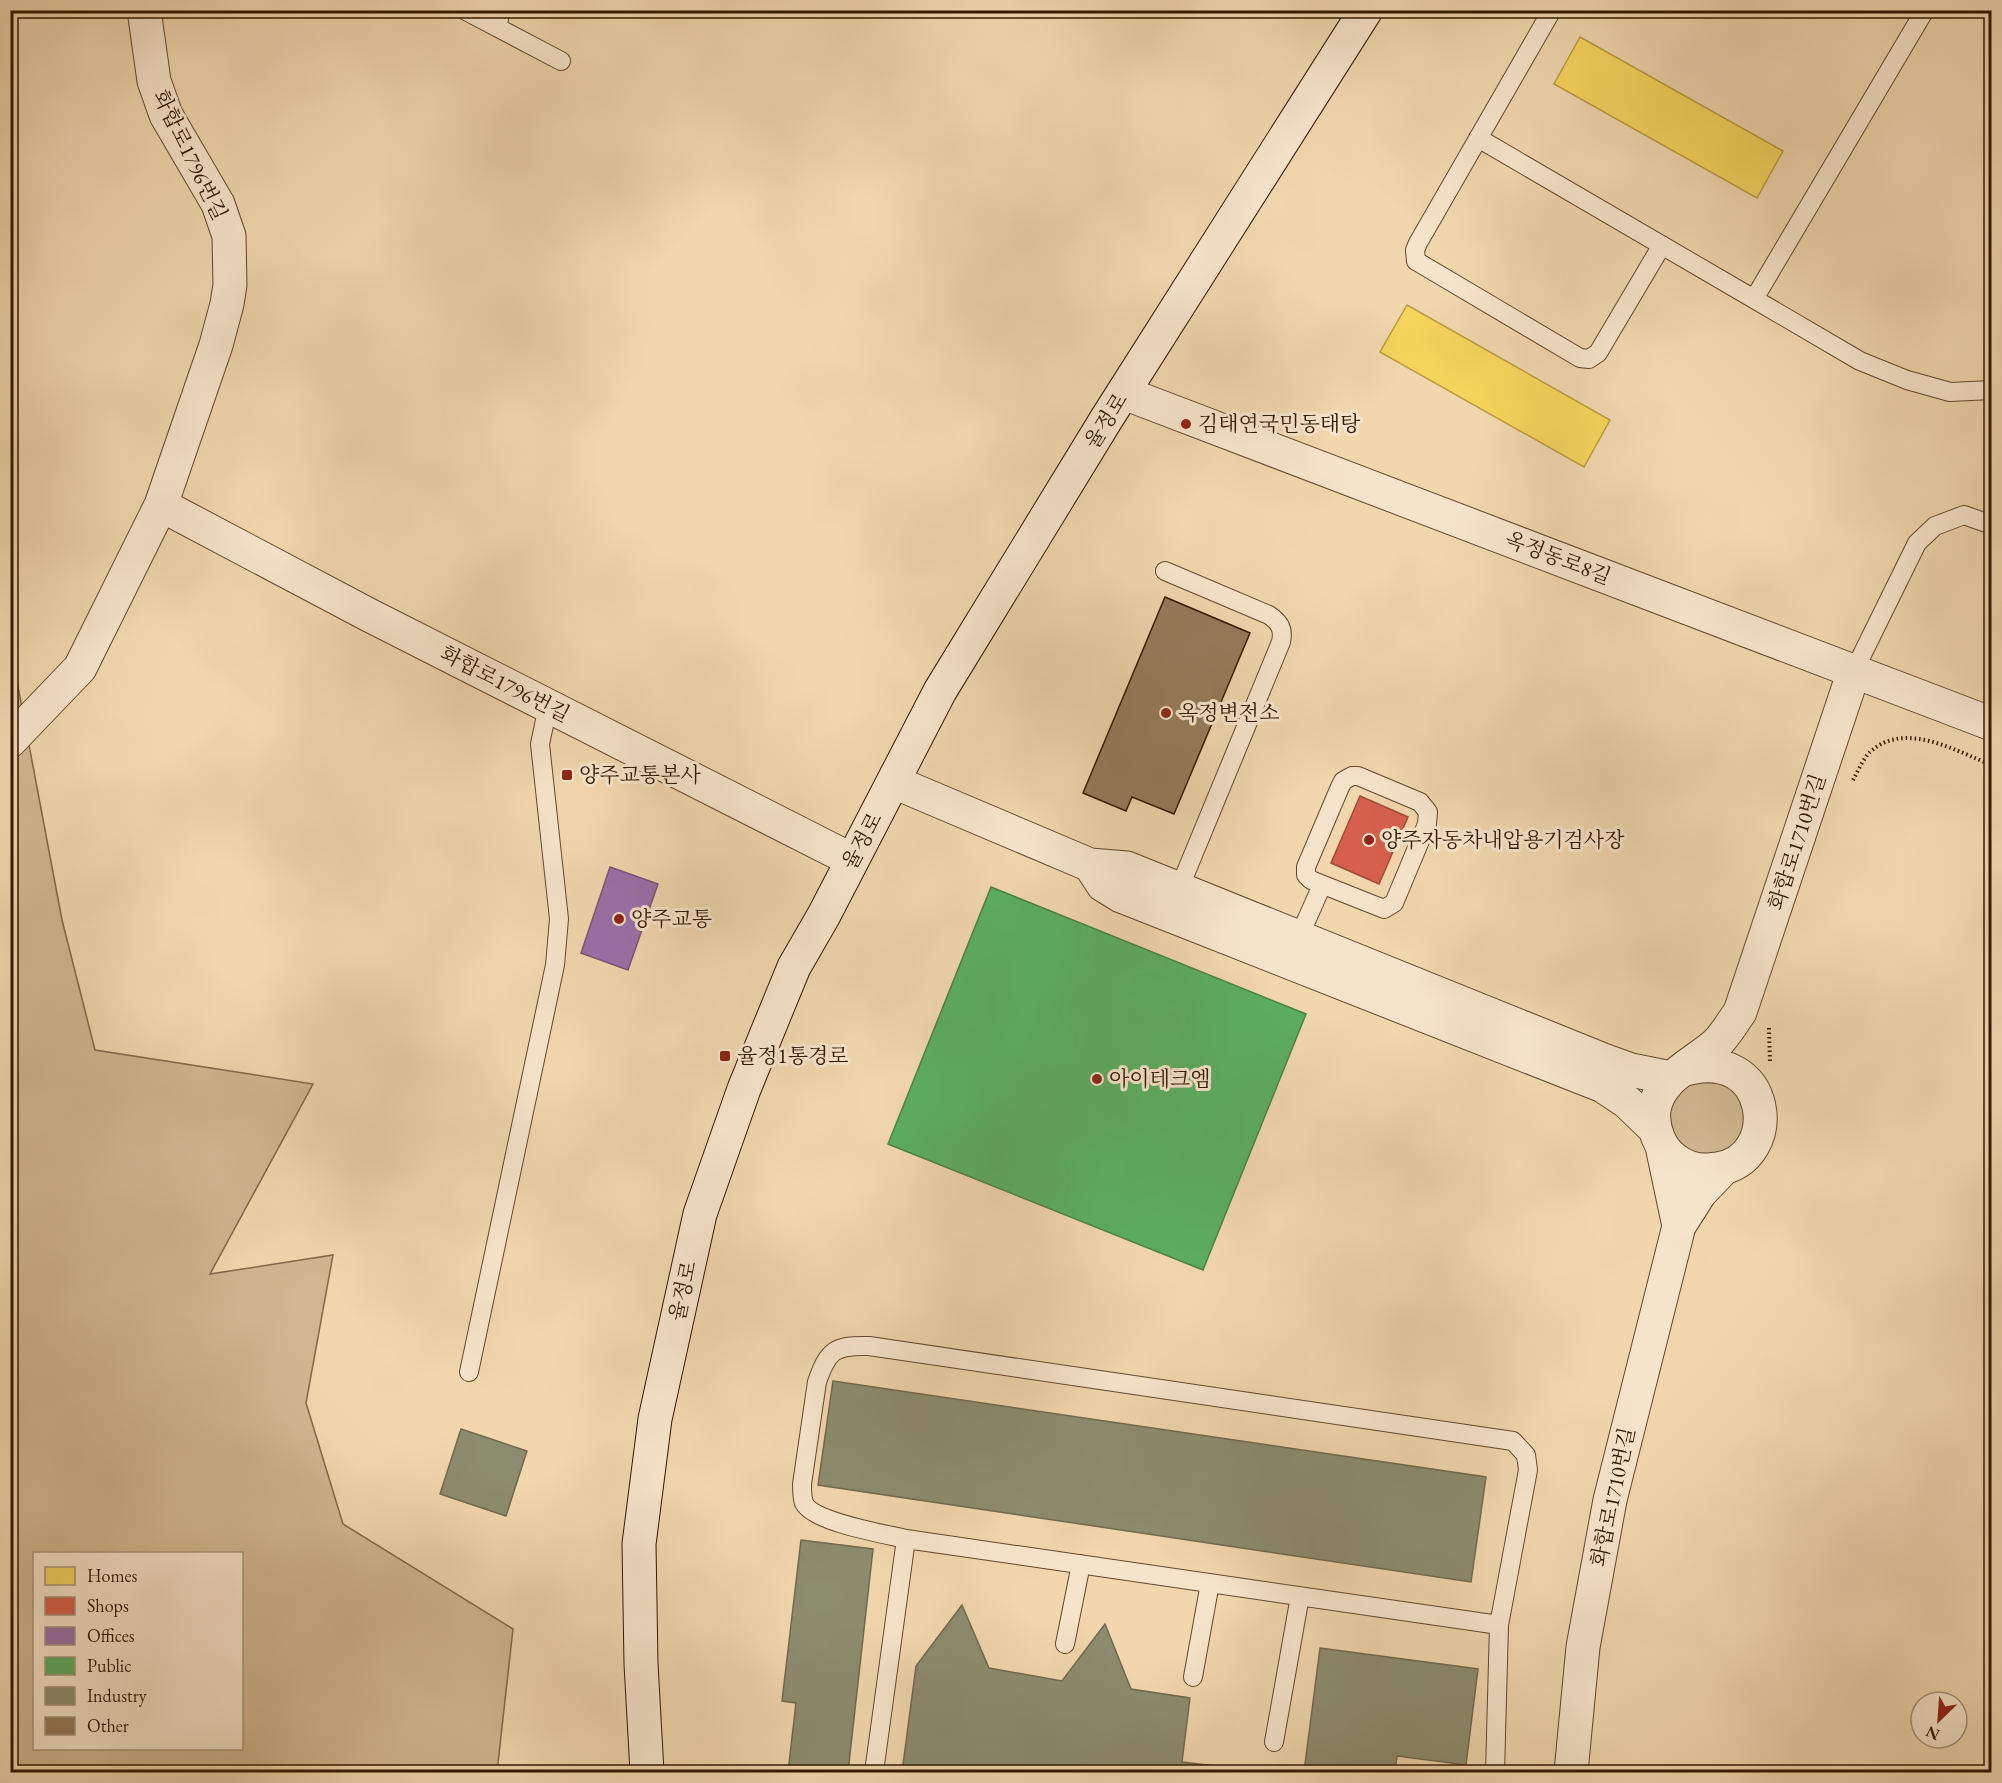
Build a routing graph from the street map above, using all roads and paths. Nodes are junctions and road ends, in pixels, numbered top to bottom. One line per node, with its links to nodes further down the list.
1 (146, 10): 13 (street, 화합로1796번길)
2 (464, 10): 6 (lane)
3 (1366, 10): 12 (street, 율정로)
4 (1552, 10): 8 (lane)
5 (1924, 10): 10 (lane)
6 (499, 19): 7 (lane)
7 (561, 61)
8 (1478, 138): 9 (lane); 9 (lane)
9 (1662, 244): 10 (lane)
10 (1754, 299): 11 (lane)
11 (1992, 390)
12 (1124, 393): 16 (street, 옥정동로8길); 20 (street, 율정로)
13 (161, 506): 17 (street, 화합로1796번길); 19 (street, 화합로1796번길)
14 (1992, 525): 16 (lane)
15 (1165, 571): 24 (lane)
16 (1854, 671): 18 (street, 옥정동로8길); 26 (street, 화합로1710번길)
17 (548, 706): 21 (street, 화합로1796번길); 32 (lane)
18 (1992, 724)
19 (10, 741)
20 (894, 782): 21 (street, 율정로); 22 (street)
21 (852, 860): 41 (street, 율정로)
22 (1089, 865): 24 (street); 29 (street)
23 (1322, 885): 23 (lane); 25 (lane)
24 (1179, 889): 25 (street)
25 (1299, 937): 27 (street)
26 (1740, 1012): 27 (street); 28 (street)
27 (1677, 1074): 28 (street); 29 (street)
28 (1747, 1082): 30 (street)
29 (1658, 1137): 30 (street); 31 (street)
30 (1723, 1169): 31 (street)
31 (1679, 1226): 44 (street, 화합로1710번길)
32 (469, 1372)
33 (906, 1539): 34 (lane); 37 (lane); 42 (lane)
34 (1081, 1564): 35 (lane); 38 (lane)
35 (1210, 1583): 36 (lane); 39 (lane)
36 (1300, 1596): 37 (lane); 40 (lane)
37 (1499, 1625): 43 (lane)
38 (1065, 1644)
39 (1193, 1677)
40 (1274, 1742)
41 (647, 1773)
42 (874, 1773)
43 (1495, 1773)
44 (1571, 1773)

